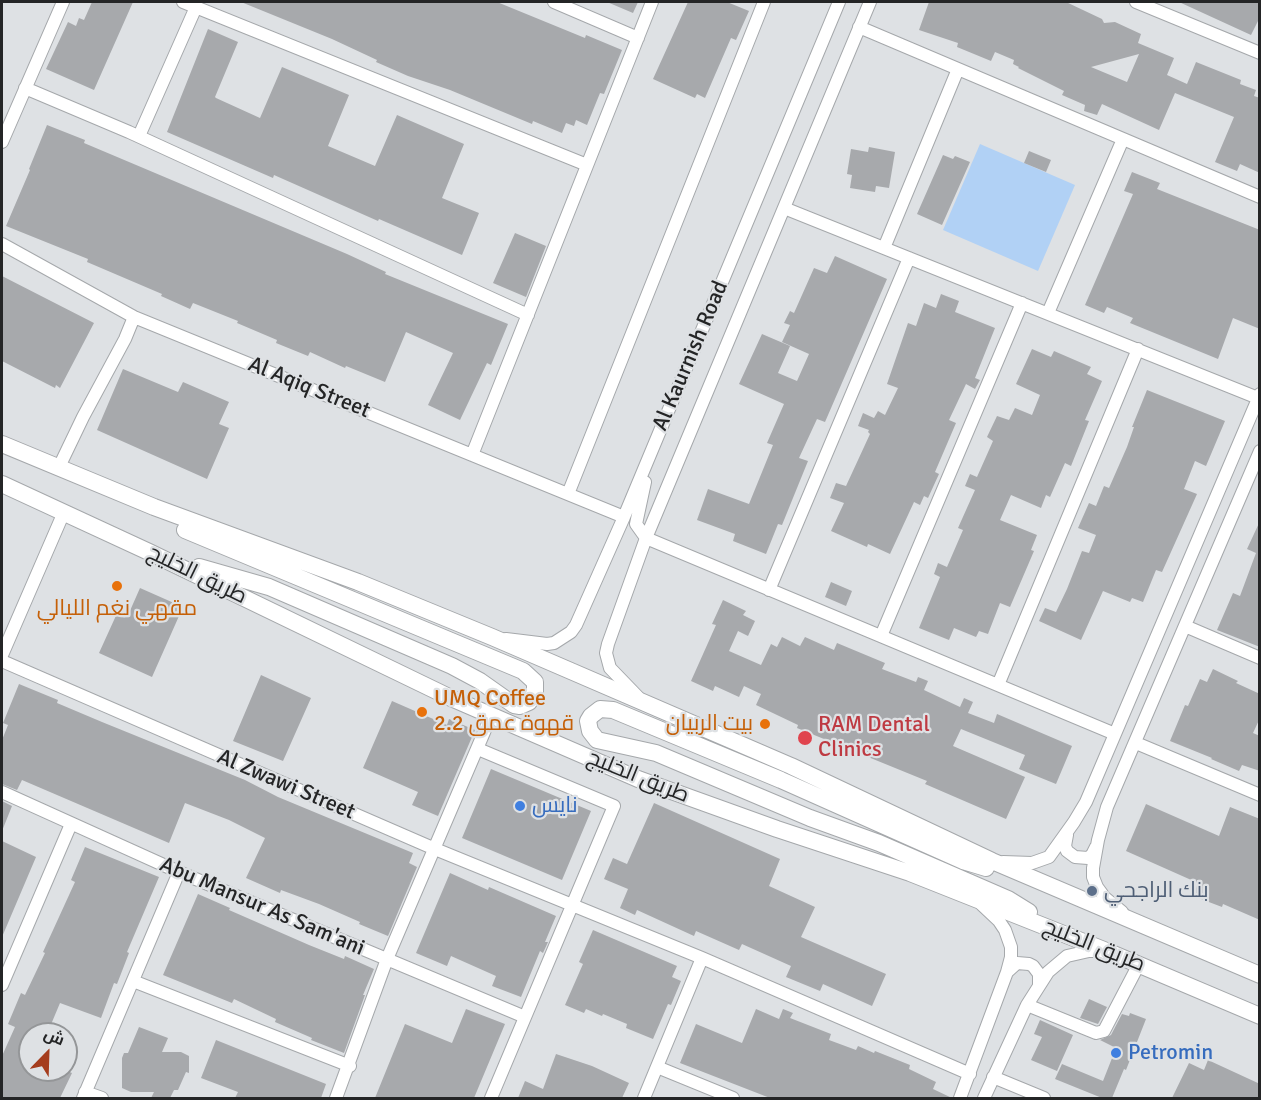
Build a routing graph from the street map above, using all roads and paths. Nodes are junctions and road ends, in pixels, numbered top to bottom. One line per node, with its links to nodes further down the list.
1 (63, 2): 16 (street)
2 (183, 2): 11 (street)
3 (554, 2): 13 (street)
4 (652, 2): 13 (street)
5 (764, 2): 40 (street)
6 (839, 2): 33 (street, Al Kaurnish Road)
7 (861, 2): 17 (street)
8 (870, 2): 12 (street, Al Kaurnish Road)
9 (1136, 2): 10 (street)
10 (1150, 4): 14 (street)
11 (196, 7): 18 (street); 21 (street)
12 (859, 27): 15 (street); 17 (street, Al Kaurnish Road)
13 (638, 38): 21 (street)
14 (1260, 53)
15 (958, 69): 19 (street); 25 (street)
16 (25, 88): 18 (street); 20 (street)
17 (833, 90): 23 (street, Al Kaurnish Road)
18 (139, 136): 29 (street)
19 (1123, 139): 22 (street); 28 (street)
20 (2, 142)
21 (587, 165): 29 (street)
22 (1260, 197)
23 (784, 208): 25 (street); 43 (street, Al Kaurnish Road)
24 (2, 244): 30 (street, Al Aqiq Street)
25 (884, 248): 26 (street)
26 (909, 258): 27 (street); 45 (street)
27 (1022, 303): 28 (street); 47 (street)
28 (1048, 314): 31 (street)
29 (528, 315): 36 (street)
30 (134, 317): 36 (street, Al Aqiq Street); 37 (street)
31 (1138, 349): 32 (street); 52 (street)
32 (1259, 396): 55 (street)
33 (658, 435): 42 (street, Al Kaurnish Road); 43 (street)
34 (2, 444): 37 (main road, طريق الخليج)
35 (1260, 452): 46 (street)
36 (472, 455): 40 (street, Al Aqiq Street)
37 (58, 467): 39 (main road, طريق الخليج)
38 (2, 484): 41 (main road, طريق الخليج)
39 (102, 485): 44 (main road); 48 (main road, طريق الخليج)
40 (568, 494): 42 (street, Al Aqiq Street)
41 (64, 512): 44 (main road, طريق الخليج); 49 (street)
42 (624, 517): 48 (street, Al Kaurnish Road)
43 (646, 538): 45 (street); 53 (street, Al Kaurnish Road)
44 (149, 552): 54 (main road, طريق الخليج)
45 (769, 590): 47 (street)
46 (1185, 626): 50 (street); 56 (street)
47 (881, 636): 52 (street)
48 (492, 637): 53 (main road, طريق الخليج)
49 (2, 655)
50 (1260, 658)
51 (2, 661): 63 (street, Al Zwawi Street)
52 (998, 685): 55 (street)
53 (643, 702): 64 (main road, طريق الخليج)
54 (491, 716): 57 (street); 67 (main road, طريق الخليج)
55 (1115, 734): 61 (street)
56 (1136, 743): 59 (street); 62 (street)
57 (478, 749): 63 (street); 68 (street)
58 (2, 792): 60 (street, Abu Mansur As Sam'ani)
59 (1260, 795)
60 (71, 824): 65 (street, Abu Mansur As Sam'ani); 78 (street)
61 (1070, 829): 62 (street); 64 (street)
62 (1098, 840): 69 (street)
63 (435, 849): 68 (street, Al Zwawi Street); 73 (street)
64 (992, 861): 66 (main road, طريق الخليج)
65 (179, 872): 73 (street, Abu Mansur As Sam'ani); 77 (street)
66 (1042, 883): 69 (main road, طريق الخليج); 70 (main road)
67 (971, 897): 70 (main road, طريق الخليج); 75 (street)
68 (573, 904): 72 (street, Al Zwawi Street); 82 (street)
69 (1131, 921): 76 (main road, طريق الخليج)
70 (1070, 936): 71 (main road, طريق الخليج)
71 (1109, 952): 74 (main road, طريق الخليج); 79 (street)
72 (702, 958): 84 (street); 85 (street, Al Zwawi Street)
73 (387, 959): 82 (street, Abu Mansur As Sam'ani); 83 (street)
74 (1139, 964): 80 (street); 81 (main road, طريق الخليج)
75 (1007, 972): 79 (street); 85 (street)
76 (1260, 975)
77 (133, 981): 83 (street); 87 (street)
78 (2, 985)
79 (1039, 985): 80 (street)
80 (1027, 1005): 86 (street)
81 (1260, 1016)
82 (525, 1017): 90 (street)
83 (350, 1066): 89 (street)
84 (657, 1067): 91 (street); 92 (street)
85 (970, 1074): 93 (street)
86 (993, 1077): 94 (street); 95 (street)
87 (84, 1095): 88 (street)
88 (102, 1098)
89 (336, 1098)
90 (491, 1098)
91 (644, 1098)
92 (733, 1098)
93 (960, 1098)
94 (984, 1098)
95 (1044, 1098)

